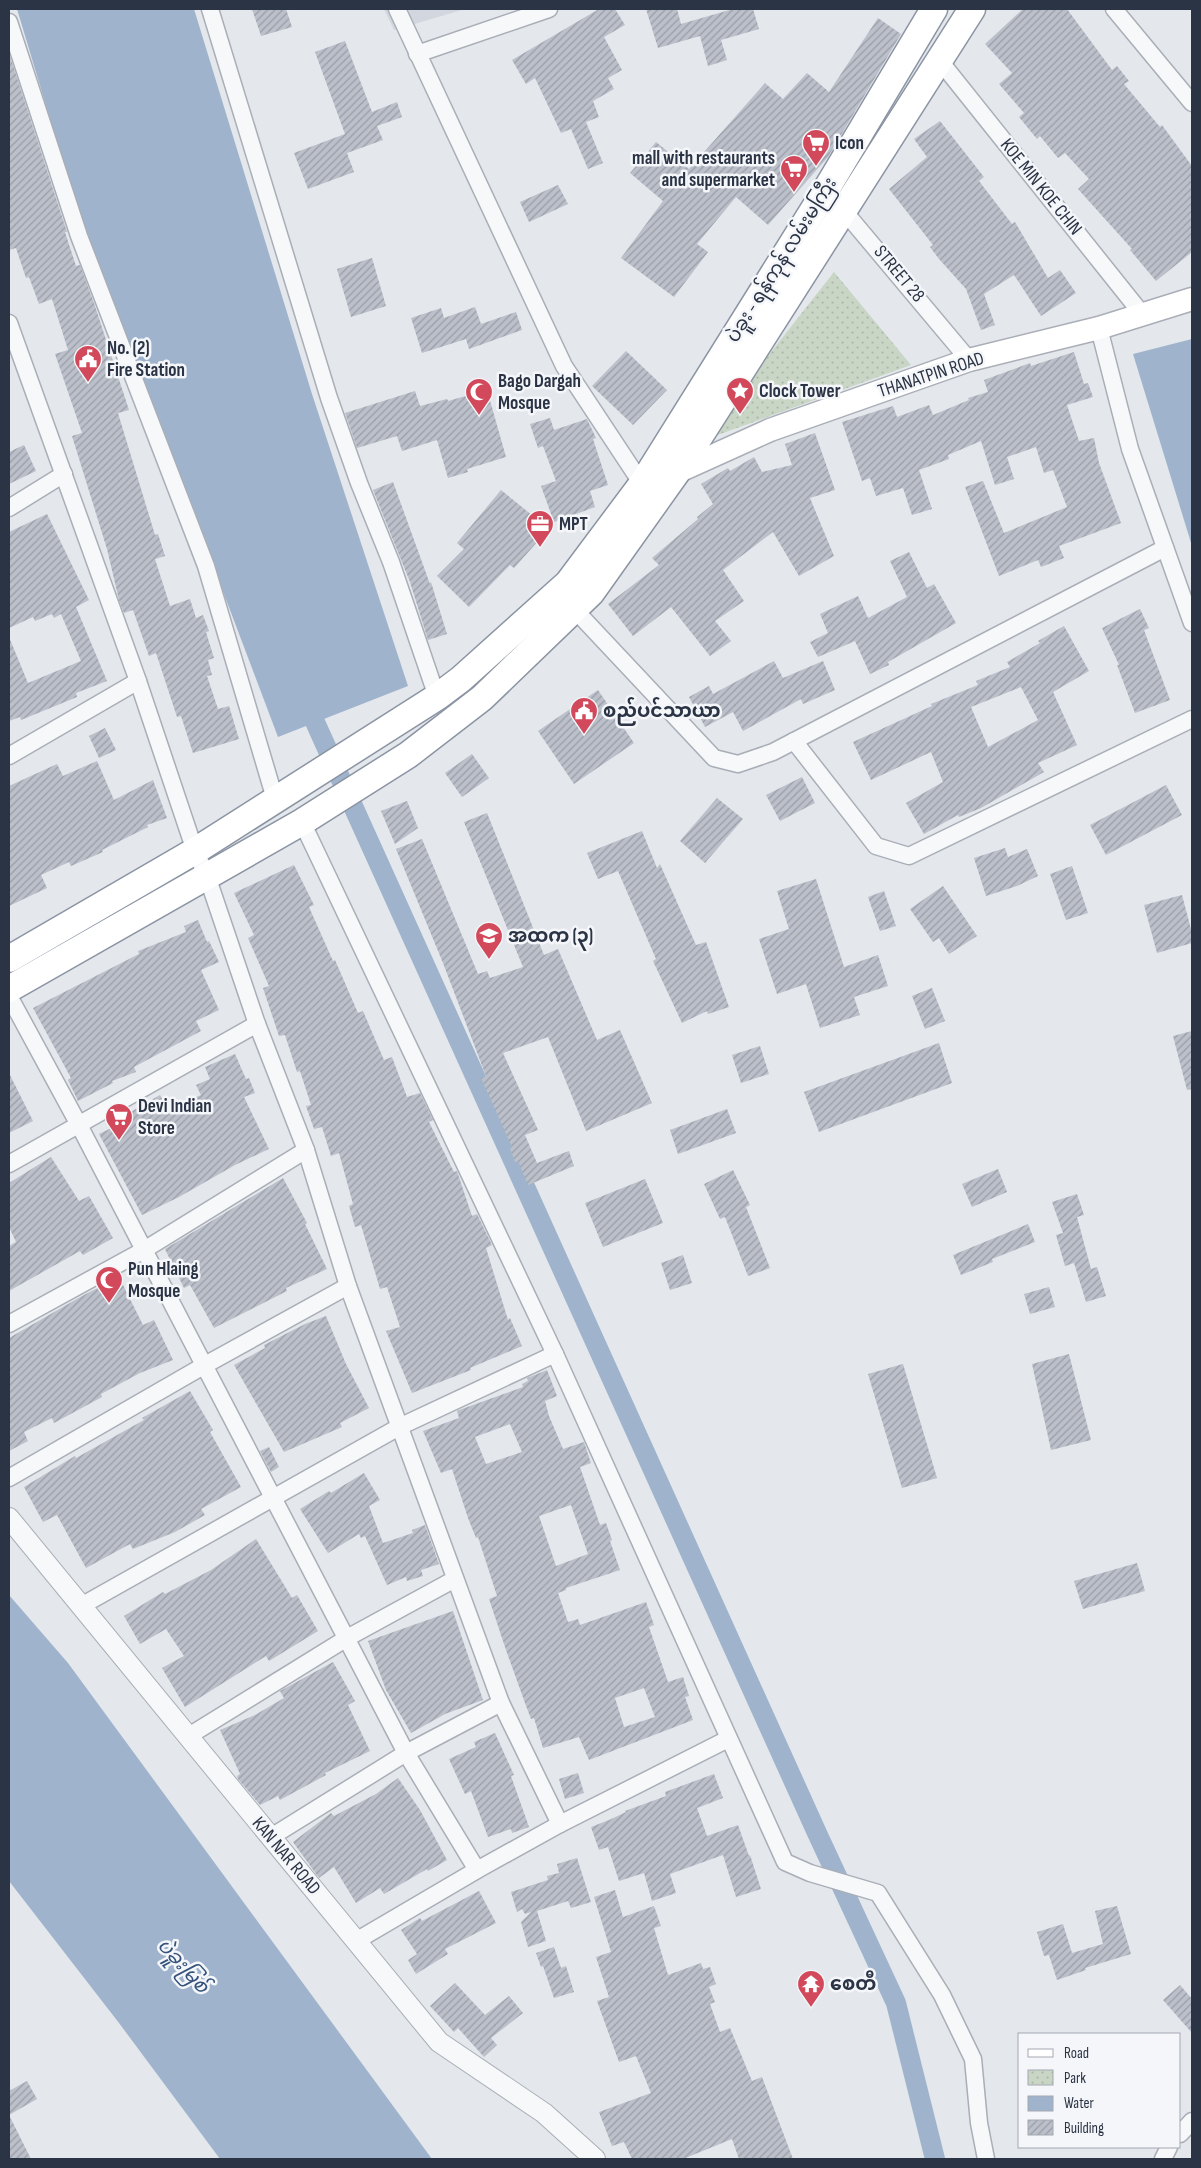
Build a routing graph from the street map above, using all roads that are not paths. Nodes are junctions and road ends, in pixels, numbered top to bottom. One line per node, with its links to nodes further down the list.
1 (210, 9): 26 (street)
2 (397, 9): 8 (street)
3 (549, 9): 8 (street)
4 (934, 9): 11 (highway, ပဲခူး - ရန်ကုန် လမ်းမကြီး)
5 (972, 9): 9 (highway, ပဲခူး - ရန်ကုန် လမ်းမကြီး)
6 (1114, 9): 10 (street)
7 (9, 22): 30 (street)
8 (417, 54): 20 (street)
9 (940, 61): 12 (highway, ပဲခူး - ရန်ကုန် လမ်းမကြီး); 14 (street, KOE MIN KOE CHIN)
10 (1192, 103)
11 (824, 193): 12 (street, STREET 28); 20 (highway, ပဲခူး - ရန်ကုန် လမ်းမကြီး)
12 (845, 210): 17 (street, STREET 28); 18 (highway, ပဲခူး - ရန်ကုန် လမ်းမကြီး)
13 (1192, 299): 14 (main road, THANATPIN ROAD)
14 (1142, 314): 16 (main road, THANATPIN ROAD)
15 (9, 323): 19 (street)
16 (1099, 328): 17 (main road, THANATPIN ROAD); 22 (street)
17 (969, 360): 18 (main road, THANATPIN ROAD)
18 (677, 472): 23 (highway, ပဲခူး - ရန်ကုန် လမ်းမကြီး)
19 (64, 474): 21 (street); 25 (street)
20 (642, 484): 26 (highway, ပဲခူး - ရန်ကုန် လမ်းမကြီး)
21 (9, 508)
22 (1166, 548): 24 (street); 28 (street)
23 (575, 610): 28 (street); 31 (highway, ပဲခူး - ရန်ကုန် လမ်းမကြီး)
24 (1192, 623)
25 (138, 681): 29 (street); 32 (street)
26 (437, 697): 30 (highway, ပဲခူး - ရန်ကုန် လမ်းမကြီး)
27 (1192, 719): 28 (street)
28 (794, 741)
29 (9, 756)
30 (280, 796): 32 (highway, ပဲခူး - ရန်ကုန် လမ်းမကြီး)
31 (302, 822): 33 (highway, ပဲခူး - ရန်ကုန် လမ်းမကြီး); 44 (street)
32 (195, 850): 33 (street); 34 (highway, ပဲခူး - ရန်ကုန် လမ်းမကြီး)
33 (206, 876): 35 (highway, ပဲခူး - ရန်ကုန် လမ်းမကြီး); 37 (street)
34 (9, 959)
35 (9, 989)
36 (9, 996): 38 (street)
37 (257, 1024): 38 (street); 39 (street)
38 (79, 1125): 40 (street); 41 (street)
39 (306, 1150): 41 (street); 42 (street)
40 (9, 1164)
41 (144, 1250): 43 (street); 45 (street)
42 (348, 1286): 45 (street); 46 (street)
43 (9, 1324)
44 (555, 1354): 46 (street); 55 (street)
45 (205, 1365): 47 (street); 48 (street)
46 (399, 1428): 48 (street); 50 (street)
47 (9, 1478)
48 (274, 1499): 51 (street); 52 (street)
49 (9, 1518): 51 (street, KAN NAR ROAD)
50 (455, 1579): 52 (street); 53 (street)
51 (81, 1606): 54 (street, KAN NAR ROAD)
52 (347, 1638): 54 (street); 56 (street)
53 (501, 1703): 56 (street); 57 (street)
54 (187, 1737): 58 (street, KAN NAR ROAD)
55 (728, 1739): 57 (street); 65 (street)
56 (406, 1753): 58 (street); 59 (street)
57 (560, 1824): 59 (street)
58 (271, 1837): 60 (street, KAN NAR ROAD)
59 (477, 1870): 60 (street)
60 (356, 1941): 64 (street, KAN NAR ROAD)
61 (1192, 2121): 62 (street)
62 (1181, 2133)
63 (1169, 2148): 66 (street)
64 (595, 2159)
65 (986, 2159)
66 (1163, 2159)

